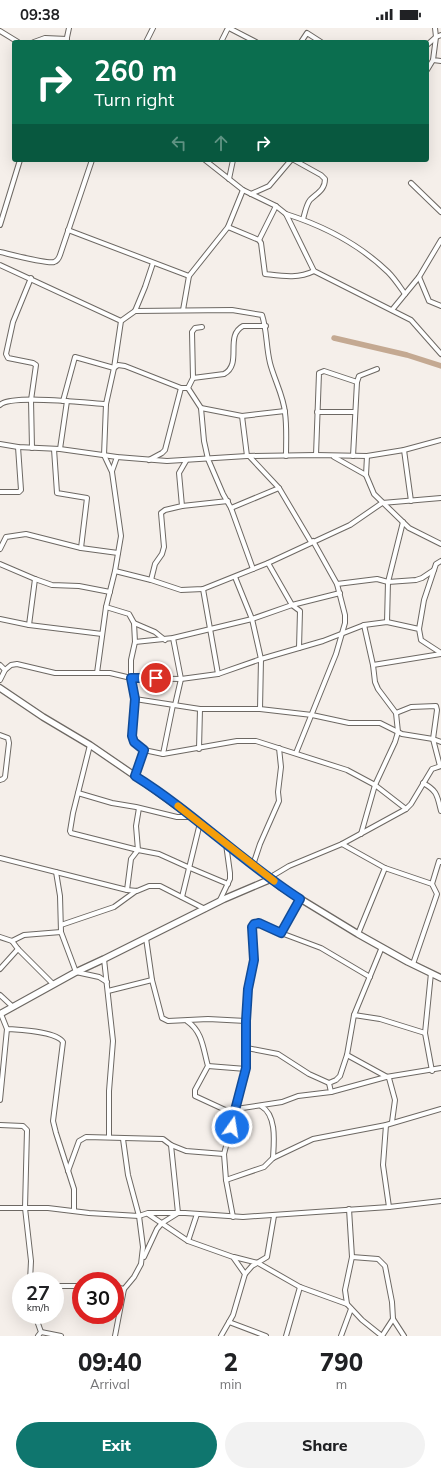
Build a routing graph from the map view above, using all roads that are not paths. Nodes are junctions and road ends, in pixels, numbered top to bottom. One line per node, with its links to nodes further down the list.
1 (69, 28): 10 (street)
2 (153, 28): 11 (street)
3 (228, 28): 12 (street); 13 (street)
4 (435, 28): 7 (street)
5 (0, 31): 8 (street)
6 (441, 35): 7 (street)
7 (436, 37): 16 (street); 17 (street)
8 (15, 40)
9 (40, 40): 10 (street)
10 (66, 40)
11 (147, 40)
12 (222, 40)
13 (252, 40)
14 (302, 40): 15 (street)
15 (319, 40)
16 (429, 43)
17 (433, 60): 18 (street); 19 (street)
18 (441, 61)
19 (429, 67)
20 (19, 162): 34 (street)
21 (91, 162): 36 (street)
22 (208, 162): 26 (street)
23 (233, 162): 26 (street)
24 (289, 162): 29 (street)
25 (298, 162): 33 (street)
26 (229, 179): 28 (street)
27 (411, 183): 31 (street)
28 (243, 190): 29 (street); 35 (street)
29 (251, 194): 30 (street)
30 (276, 206): 32 (street); 37 (street)
31 (441, 212)
32 (286, 214): 33 (street); 42 (street)
33 (303, 219): 46 (street)
34 (0, 225)
35 (228, 227): 37 (street); 43 (street)
36 (68, 230): 39 (street); 40 (street)
37 (260, 240): 42 (street)
38 (441, 240): 44 (street)
39 (0, 252)
40 (153, 263): 43 (street); 50 (street)
41 (0, 265): 45 (street)
42 (314, 271): 49 (street)
43 (189, 276): 48 (street)
44 (419, 277): 46 (street); 47 (street)
45 (31, 278): 51 (street); 61 (street)
46 (405, 294): 49 (street)
47 (441, 306)
48 (183, 310): 50 (street); 52 (street)
49 (392, 310): 54 (street)
50 (135, 311): 51 (street)
51 (121, 322): 55 (street)
52 (266, 326): 57 (street); 66 (street)
53 (202, 327): 57 (street)
54 (441, 354)
55 (114, 368): 59 (street); 62 (street); 64 (street)
56 (376, 369): 58 (street)
57 (193, 378): 60 (street)
58 (357, 382): 67 (street); 68 (street)
59 (181, 388): 60 (street); 86 (street)
60 (188, 388): 65 (street)
61 (31, 400): 62 (street); 63 (street); 73 (street)
62 (65, 401): 64 (street); 75 (street)
63 (0, 404)
64 (106, 404): 77 (street)
65 (201, 408): 69 (street); 85 (street)
66 (285, 411): 69 (street); 79 (street)
67 (317, 412): 68 (street); 78 (street)
68 (354, 412): 81 (street)
69 (242, 416): 84 (street)
70 (441, 440): 76 (street)
71 (0, 444): 72 (street)
72 (18, 447): 73 (street); 91 (street)
73 (32, 448): 74 (street)
74 (54, 449): 75 (street); 103 (street)
75 (60, 449): 77 (street)
76 (404, 450): 82 (street); 94 (street)
77 (104, 455): 83 (street); 88 (street)
78 (316, 455): 79 (street); 80 (street)
79 (286, 456): 84 (street)
80 (334, 456): 81 (street); 89 (street)
81 (353, 456): 82 (street)
82 (367, 456): 89 (street)
83 (117, 457): 86 (street); 88 (street)
84 (248, 457): 85 (street); 90 (street)
85 (208, 459): 87 (street); 93 (street)
86 (148, 460): 87 (street)
87 (186, 461): 96 (street)
88 (112, 472): 105 (street)
89 (366, 475): 95 (street)
90 (279, 488): 97 (street); 101 (street)
91 (0, 492)
92 (441, 498): 94 (street)
93 (228, 501): 96 (street); 97 (street)
94 (411, 501): 95 (street)
95 (382, 503): 98 (street); 101 (street)
96 (182, 506): 114 (street)
97 (231, 508): 109 (street)
98 (403, 522): 102 (street); 115 (street)
99 (0, 537): 100 (street)
100 (6, 537): 103 (street); 104 (street)
101 (312, 542): 107 (street); 116 (street)
102 (441, 544)
103 (81, 548): 105 (street)
104 (0, 549)
105 (118, 553): 111 (street)
106 (441, 561): 110 (street)
107 (268, 563): 109 (street); 120 (street)
108 (0, 564): 113 (street)
109 (253, 569): 112 (street)
110 (434, 570): 115 (street); 129 (street)
111 (115, 572): 114 (street); 118 (street)
112 (235, 577): 117 (street); 123 (street)
113 (35, 580): 118 (street); 126 (street)
114 (151, 580): 117 (street)
115 (388, 582): 116 (street); 124 (street)
116 (337, 584): 119 (street)
117 (203, 589): 128 (street)
118 (110, 592): 121 (street)
119 (340, 593): 120 (street); 131 (street)
120 (292, 605): 123 (street); 135 (street)
121 (106, 607): 125 (street); 130 (street)
122 (0, 619): 126 (street)
123 (252, 619): 128 (street); 137 (street)
124 (387, 622): 127 (street); 129 (street)
125 (134, 623): 133 (street); 134 (street)
126 (29, 625): 130 (street)
127 (364, 625): 131 (street); 138 (street)
128 (209, 628): 132 (street); 142 (street)
129 (419, 629): 136 (street)
130 (102, 634): 141 (street)
131 (343, 634): 135 (street); 152 (street)
132 (173, 638): 133 (street); 144 (street)
133 (165, 640): 134 (street)
134 (136, 642): 143 (street)
135 (299, 648): 137 (street)
136 (441, 653): 138 (street)
137 (261, 658): 142 (street); 150 (street)
138 (373, 665): 151 (street)
139 (0, 666): 140 (street)
140 (5, 670): 141 (street); 145 (street)
141 (97, 673): 143 (street)
142 (218, 674): 144 (street)
143 (131, 678): 144 (street); 147 (street)
144 (181, 679): 148 (street)
145 (0, 680)
146 (0, 688): 157 (street)
147 (135, 699): 148 (street); 160 (street)
148 (174, 705): 149 (street); 162 (street)
149 (200, 709): 150 (street); 159 (street)
150 (260, 709): 152 (street)
151 (396, 713): 153 (street); 155 (street)
152 (312, 715): 153 (street); 161 (street)
153 (398, 732): 155 (street); 167 (street)
154 (0, 735): 165 (street)
155 (433, 739): 156 (street); 163 (street)
156 (441, 742)
157 (90, 745): 164 (street); 168 (street)
158 (279, 748): 159 (street); 161 (street); 180 (street)
159 (199, 749): 162 (street)
160 (144, 750): 162 (street); 164 (street)
161 (296, 753): 167 (street)
162 (163, 754)
163 (441, 766): 166 (street)
164 (135, 776): 172 (street)
165 (0, 780)
166 (423, 783): 170 (street); 171 (street)
167 (375, 785): 170 (street); 174 (street)
168 (78, 793): 169 (street); 177 (street)
169 (139, 808): 172 (street); 177 (street)
170 (406, 809): 174 (street)
171 (441, 811)
172 (192, 817): 173 (street)
173 (200, 823): 175 (street); 181 (street)
174 (361, 834): 176 (street)
175 (226, 844): 180 (street); 185 (street)
176 (342, 844): 182 (street); 184 (street)
177 (138, 850): 181 (street); 187 (street)
178 (0, 858): 183 (street)
179 (440, 861): 186 (street)
180 (254, 865): 184 (street)
181 (190, 868): 185 (street); 189 (street)
182 (385, 868): 186 (street); 196 (street)
183 (56, 872): 187 (street); 193 (street)
184 (272, 879): 190 (street); 191 (street)
185 (228, 884): 191 (street)
186 (432, 884): 203 (street)
187 (127, 890): 188 (street)
188 (137, 891): 189 (street); 193 (street)
189 (182, 897): 192 (street)
190 (300, 899): 195 (street); 196 (street)
191 (219, 902): 192 (street)
192 (205, 909): 198 (street)
193 (61, 925): 194 (street)
194 (61, 932): 199 (street); 205 (street)
195 (281, 933): 207 (street); 218 (street)
196 (358, 934): 200 (street)
197 (0, 937): 199 (street)
198 (146, 938): 202 (street); 209 (street)
199 (12, 941): 201 (street)
200 (382, 947): 203 (street); 207 (street)
201 (18, 949): 204 (street); 211 (street)
202 (104, 959): 205 (street); 210 (street)
203 (413, 964): 206 (street)
204 (0, 969)
205 (76, 972): 210 (street); 211 (street)
206 (431, 973): 208 (street); 220 (street)
207 (370, 977): 216 (street)
208 (441, 978)
209 (152, 980): 212 (street); 217 (street)
210 (107, 982): 212 (street)
211 (53, 984): 214 (street)
212 (108, 992): 238 (street)
213 (0, 995): 214 (street)
214 (13, 1007): 215 (street)
215 (0, 1014): 219 (street)
216 (354, 1014): 220 (street); 222 (street)
217 (187, 1020): 218 (street); 223 (street)
218 (246, 1021): 221 (street)
219 (7, 1028): 230 (street); 243 (street)
220 (425, 1033): 226 (street)
221 (247, 1048): 224 (street); 228 (street)
222 (347, 1055): 227 (street); 228 (street)
223 (208, 1066): 224 (street); 234 (street)
224 (246, 1068): 232 (street)
225 (441, 1068): 226 (street)
226 (432, 1071): 227 (street)
227 (386, 1077): 229 (street); 235 (street)
228 (329, 1083): 229 (street)
229 (332, 1092): 231 (street)
230 (0, 1100)
231 (261, 1106): 232 (street); 242 (street)
232 (236, 1109): 234 (street)
233 (441, 1109): 235 (street)
234 (234, 1114): 241 (street)
235 (392, 1122): 237 (street)
236 (0, 1125): 248 (street)
237 (386, 1125): 242 (street); 246 (street)
238 (109, 1137): 239 (street); 243 (street)
239 (122, 1139): 240 (street); 254 (street)
240 (171, 1146): 241 (street); 252 (street)
241 (224, 1154): 244 (street)
242 (273, 1158): 244 (street)
243 (68, 1171): 250 (street)
244 (226, 1180): 255 (street)
245 (441, 1201): 246 (street)
246 (389, 1207): 249 (street)
247 (0, 1208): 248 (street)
248 (25, 1208): 250 (street); 263 (street)
249 (349, 1209): 256 (street); 260 (street)
250 (74, 1211): 254 (street)
251 (148, 1213): 252 (street); 254 (street); 257 (street)
252 (178, 1213): 253 (street); 257 (street)
253 (196, 1214): 255 (street); 258 (street)
254 (140, 1216): 261 (street)
255 (233, 1216): 256 (street)
256 (274, 1216): 262 (street)
257 (162, 1223): 258 (street); 261 (street)
258 (188, 1241): 259 (street)
259 (233, 1257): 262 (street); 264 (street)
260 (352, 1257): 267 (street); 269 (street)
261 (142, 1262): 266 (street)
262 (258, 1263): 264 (street); 265 (street)
263 (30, 1272)
264 (245, 1274): 270 (street)
265 (300, 1287): 267 (street); 278 (street)
266 (124, 1289)
267 (347, 1304): 268 (street)
268 (351, 1309): 279 (street); 280 (street)
269 (393, 1319): 280 (street); 281 (street)
270 (229, 1322): 276 (street); 277 (street)
271 (37, 1324): 273 (street)
272 (117, 1324): 275 (street)
273 (40, 1334): 274 (street)
274 (61, 1336)
275 (115, 1336)
276 (221, 1336)
277 (266, 1336)
278 (286, 1336)
279 (341, 1336)
280 (382, 1336)
281 (404, 1336)

